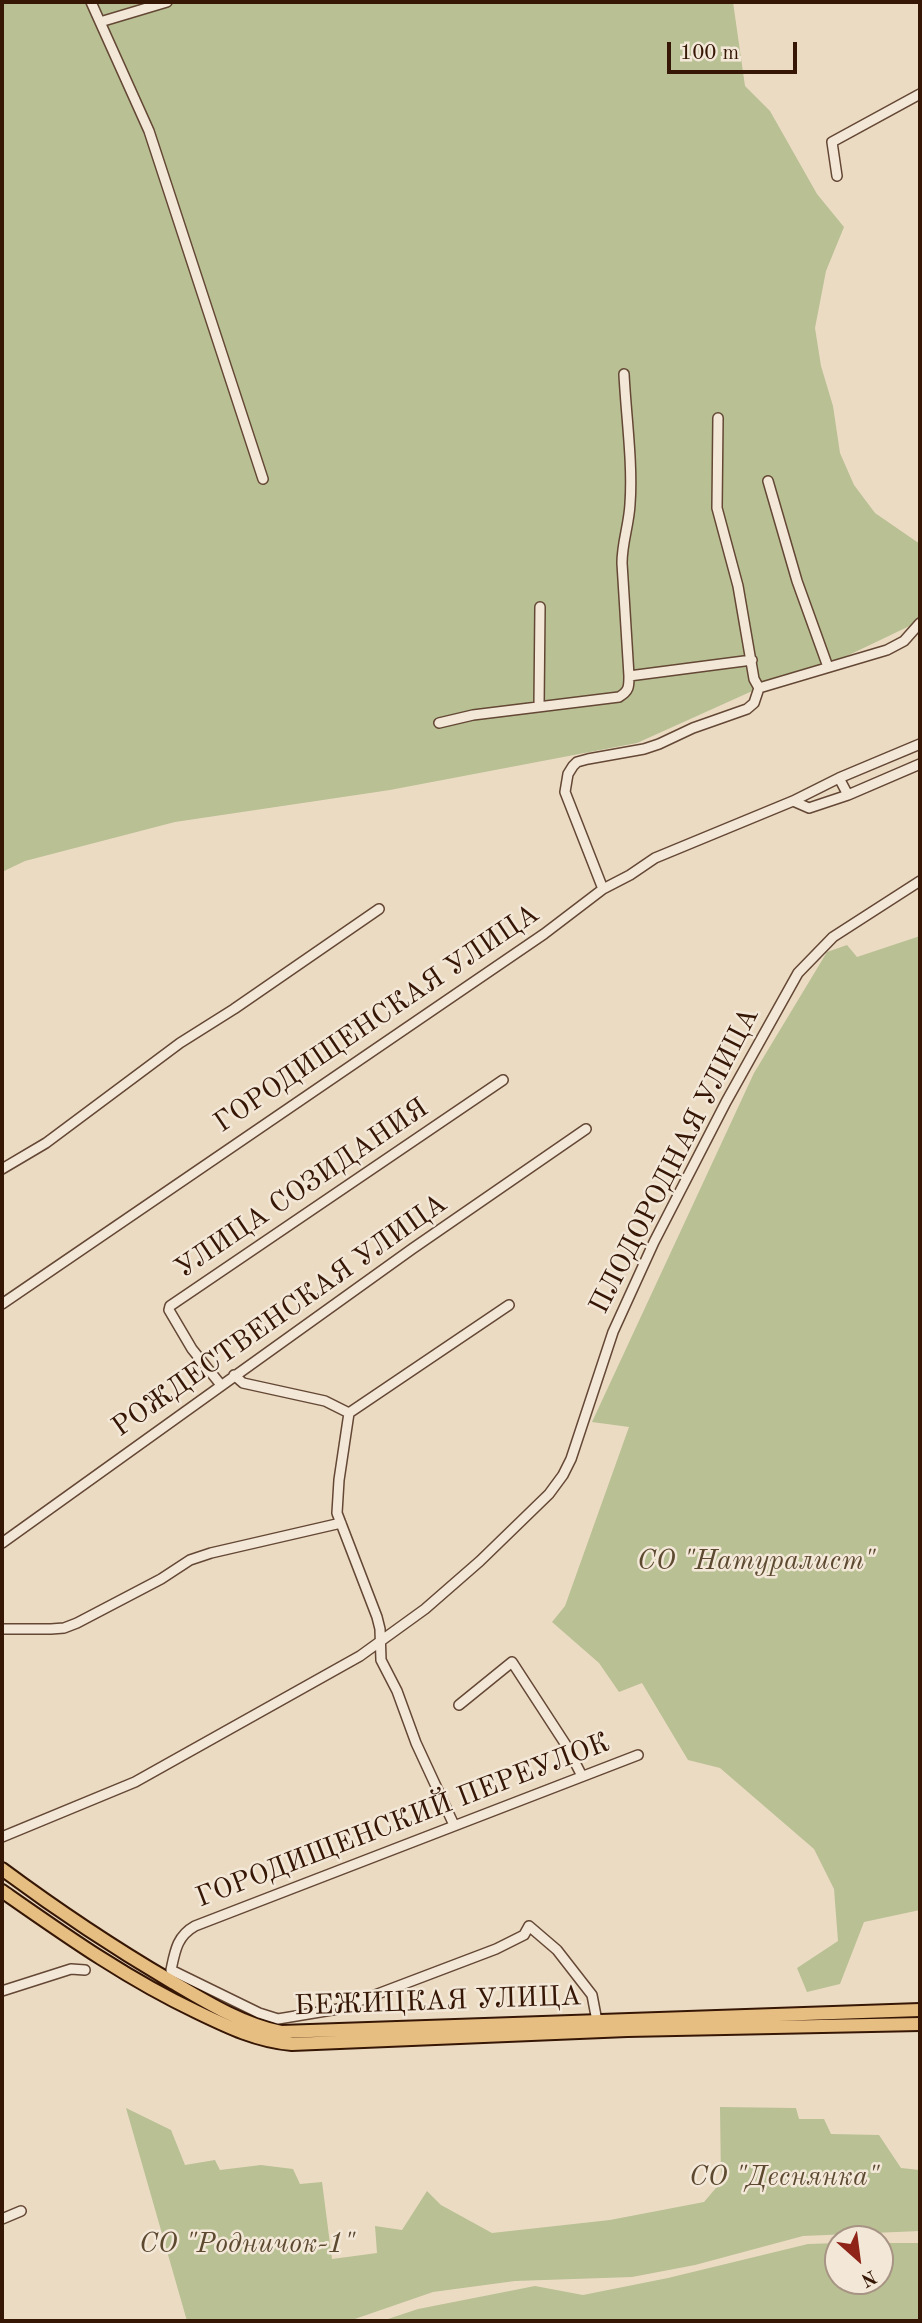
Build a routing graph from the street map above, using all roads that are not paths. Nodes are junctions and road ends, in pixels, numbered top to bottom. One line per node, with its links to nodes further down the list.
1 (91, 2): 3 (street)
2 (167, 2): 3 (street)
3 (100, 22): 8 (street)
4 (920, 94): 5 (street)
5 (837, 176)
6 (624, 374): 14 (street)
7 (718, 418): 12 (street)
8 (263, 479)
9 (768, 481): 13 (street)
10 (540, 607): 16 (street)
11 (920, 623): 13 (street)
12 (752, 660): 14 (street); 15 (street)
13 (828, 667): 15 (street)
14 (629, 676): 16 (street)
15 (759, 688): 24 (street)
16 (540, 706): 17 (street)
17 (439, 723)
18 (920, 744): 20 (street, ГОРОДИЩЕНСКАЯ УЛИЦА)
19 (920, 764): 21 (street, ГОРОДИЩЕНСКАЯ УЛИЦА)
20 (839, 778): 21 (street); 22 (street, ГОРОДИЩЕНСКАЯ УЛИЦА)
21 (848, 795): 22 (street, ГОРОДИЩЕНСКАЯ УЛИЦА)
22 (793, 801): 24 (street, ГОРОДИЩЕНСКАЯ УЛИЦА)
23 (920, 881): 37 (street, ПЛОДОРОДНАЯ УЛИЦА)
24 (603, 889): 29 (street, ГОРОДИЩЕНСКАЯ УЛИЦА)
25 (379, 909): 28 (street)
26 (503, 1080): 32 (street, УЛИЦА СОЗИДАНИЯ)
27 (586, 1129): 31 (street, РОЖДЕСТВЕНСКАЯ УЛИЦА)
28 (2, 1169)
29 (2, 1304)
30 (509, 1305): 33 (street)
31 (234, 1375): 32 (street, РОЖДЕСТВЕНСКАЯ УЛИЦА); 33 (street)
32 (221, 1385): 35 (street, РОЖДЕСТВЕНСКАЯ УЛИЦА)
33 (349, 1413): 34 (street)
34 (341, 1523): 36 (street); 37 (street)
35 (2, 1543)
36 (2, 1629)
37 (379, 1643): 41 (street); 42 (street, ПЛОДОРОДНАЯ УЛИЦА)
38 (459, 1705): 40 (street)
39 (638, 1755): 40 (street, ГОРОДИЩЕНСКИЙ ПЕРЕУЛОК)
40 (582, 1776): 41 (street, ГОРОДИЩЕНСКИЙ ПЕРЕУЛОК)
41 (454, 1825): 48 (street, ГОРОДИЩЕНСКИЙ ПЕРЕУЛОК)
42 (2, 1837)
43 (2, 1869): 48 (main road, БЕЖИЦКАЯ УЛИЦА)
44 (2, 1891): 49 (main road, БЕЖИЦКАЯ УЛИЦА)
45 (85, 1970): 46 (street)
46 (2, 1991)
47 (920, 2010): 48 (main road, БЕЖИЦКАЯ УЛИЦА)
48 (597, 2021)
49 (920, 2024)
50 (21, 2211): 51 (street)
51 (2, 2219)

